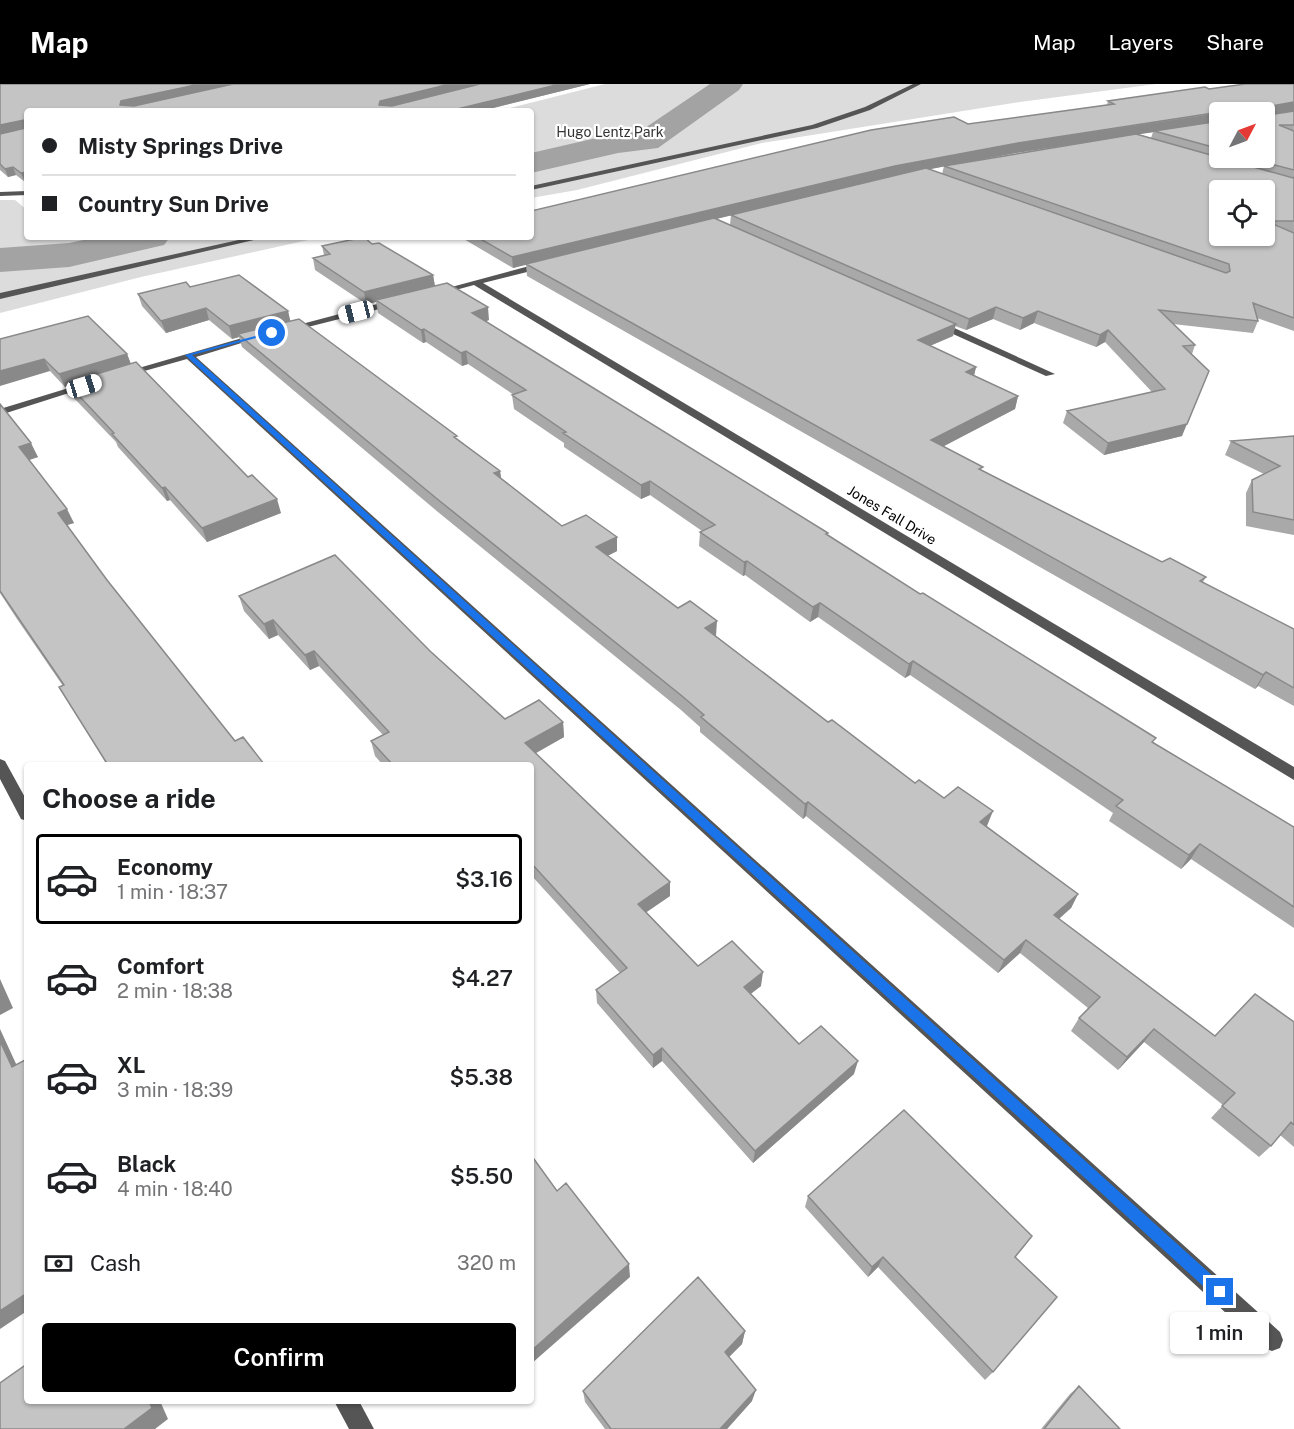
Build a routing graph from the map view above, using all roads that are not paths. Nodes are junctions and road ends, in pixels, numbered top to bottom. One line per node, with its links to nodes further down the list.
1 (918, 84): 2 (street)
2 (534, 187)
3 (24, 193): 4 (street)
4 (0, 194)
5 (250, 240): 9 (street)
6 (555, 263): 7 (street)
7 (475, 282): 8 (street); 20 (street, Jones Fall Drive)
8 (431, 293)
9 (0, 296)
10 (410, 298): 12 (street)
11 (931, 321): 15 (street)
12 (277, 332)
13 (266, 335): 14 (street)
14 (188, 355): 16 (street); 22 (street)
15 (1050, 374)
16 (111, 378)
17 (99, 382): 18 (street)
18 (0, 412)
19 (0, 765): 21 (street)
20 (1294, 774)
21 (24, 809)
22 (1272, 1340)
23 (348, 1404): 24 (street)
24 (362, 1429)

